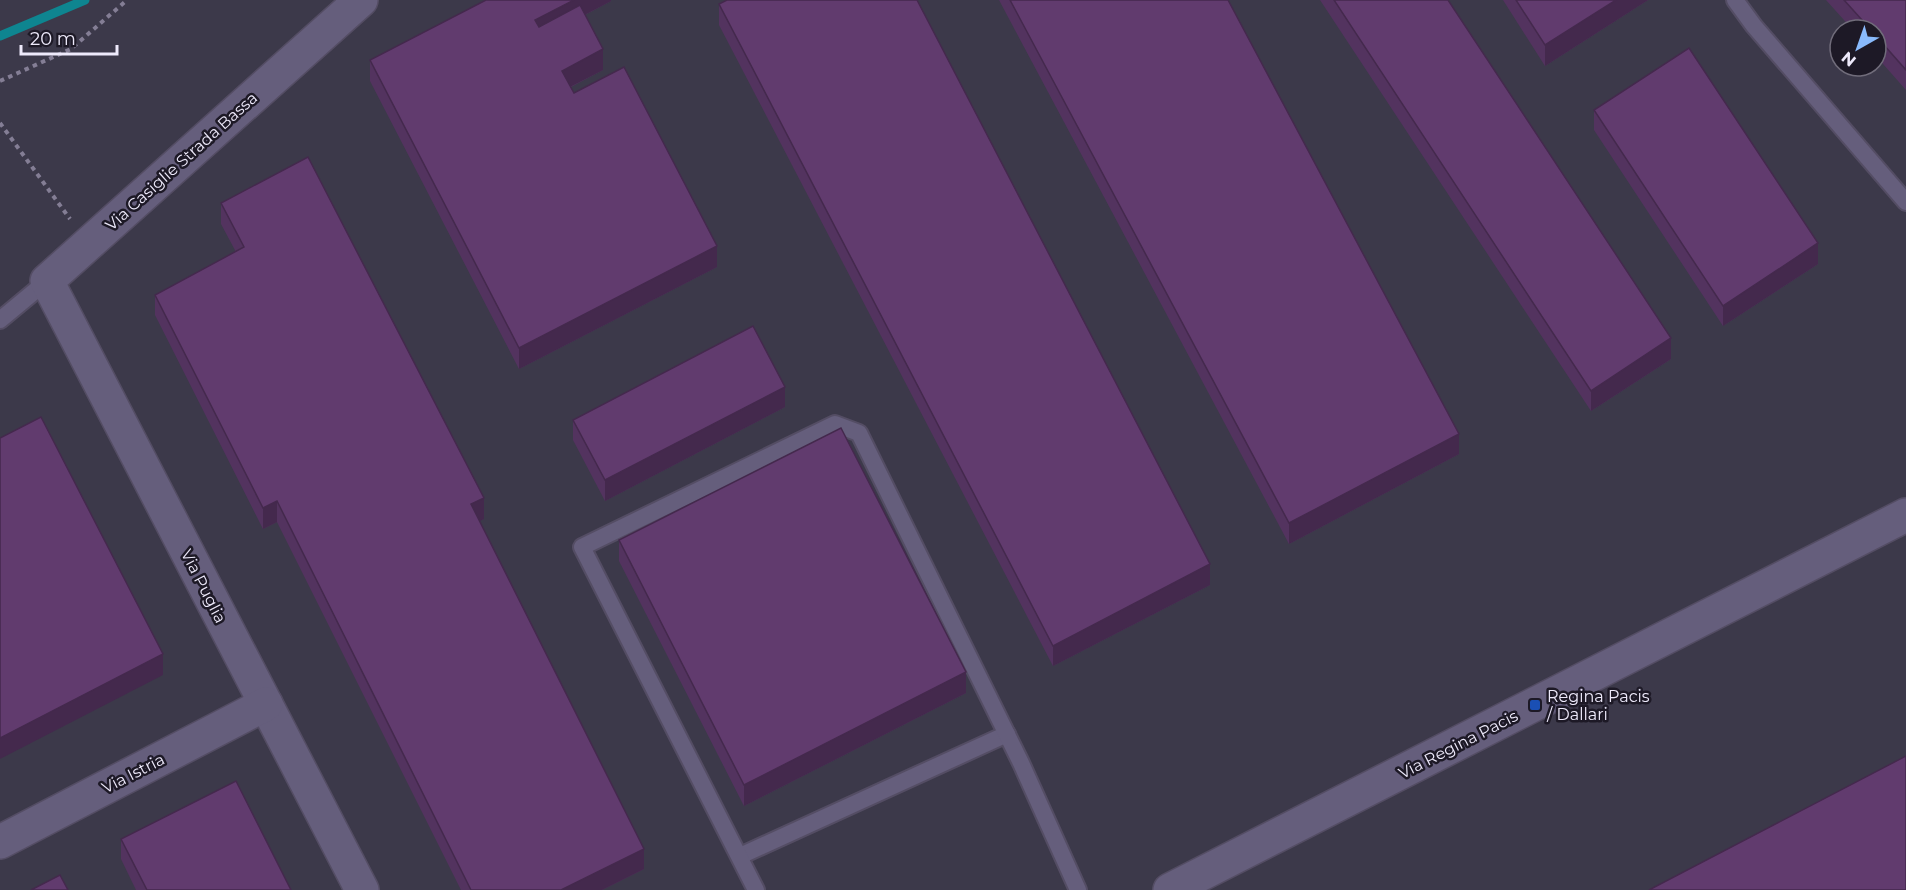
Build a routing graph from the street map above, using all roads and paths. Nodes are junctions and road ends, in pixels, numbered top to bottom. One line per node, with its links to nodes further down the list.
1 (127, 0): 4 (path)
2 (361, 0): 7 (street, Via Casiglie Strada Bassa)
3 (1735, 0): 6 (lane)
4 (0, 81)
5 (0, 123): 7 (path)
6 (1906, 202)
7 (89, 244): 8 (street, Via Casiglie Strada Bassa)
8 (47, 281): 9 (lane, Via Casiglie Strada Bassa); 11 (street, Via Puglia)
9 (0, 321)
10 (1906, 515): 18 (street, Via Regina Pacis)
11 (266, 704): 13 (street, Via Istria); 15 (street, Via Puglia)
12 (1007, 734): 14 (lane); 14 (lane); 17 (lane)
13 (0, 842)
14 (740, 856): 16 (lane)
15 (362, 890)
16 (756, 890)
17 (1078, 890)
18 (1170, 890)

